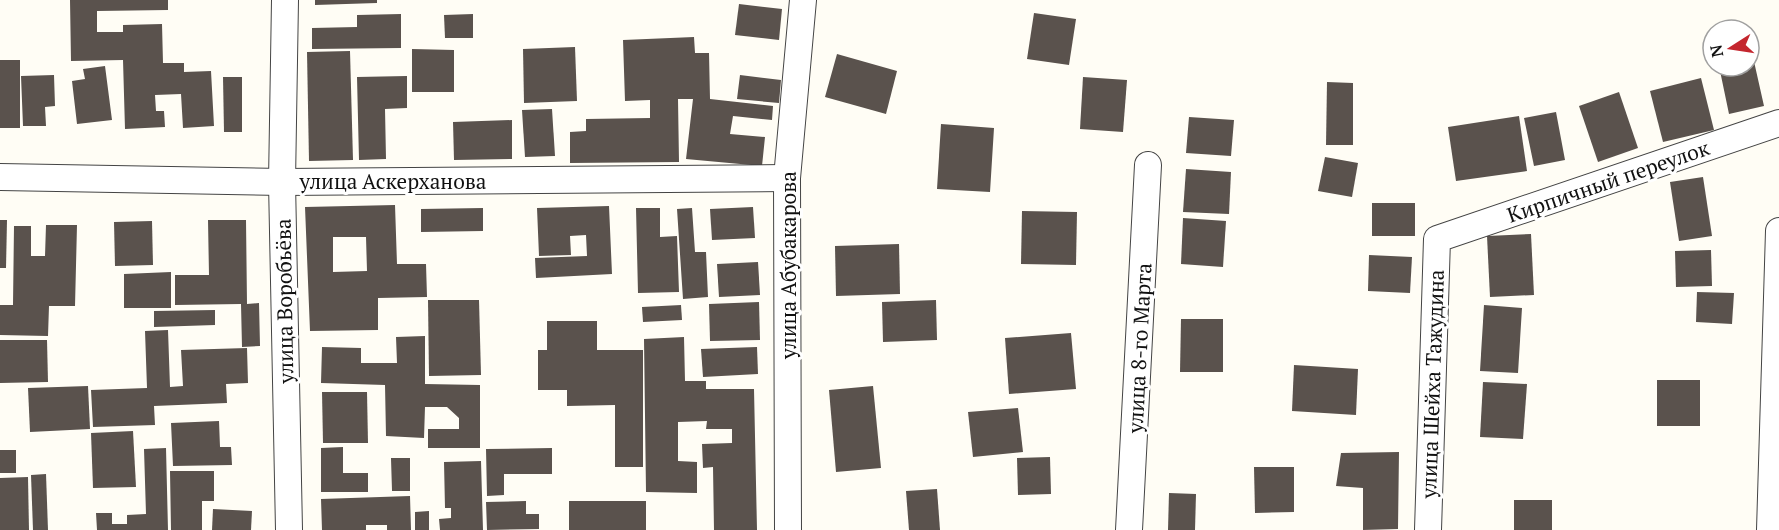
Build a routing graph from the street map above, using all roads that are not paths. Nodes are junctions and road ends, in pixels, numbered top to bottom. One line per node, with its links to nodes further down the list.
1 (285, 0): 7 (street, улица Воробьёва)
2 (803, 0): 6 (street, улица Абубакарова)
3 (1779, 123): 9 (street, Кирпичный переулок)
4 (1149, 165): 12 (street, улица 8-го Марта)
5 (0, 177): 7 (street, улица Аскерханова)
6 (787, 178): 7 (street, улица Аскерханова); 11 (street, улица Абубакарова)
7 (282, 182): 10 (street, улица Воробьёва)
8 (1779, 231): 14 (street)
9 (1437, 239): 13 (street, улица Шейха Тажудина)
10 (289, 530)
11 (788, 530)
12 (1129, 530)
13 (1428, 530)
14 (1770, 530)

